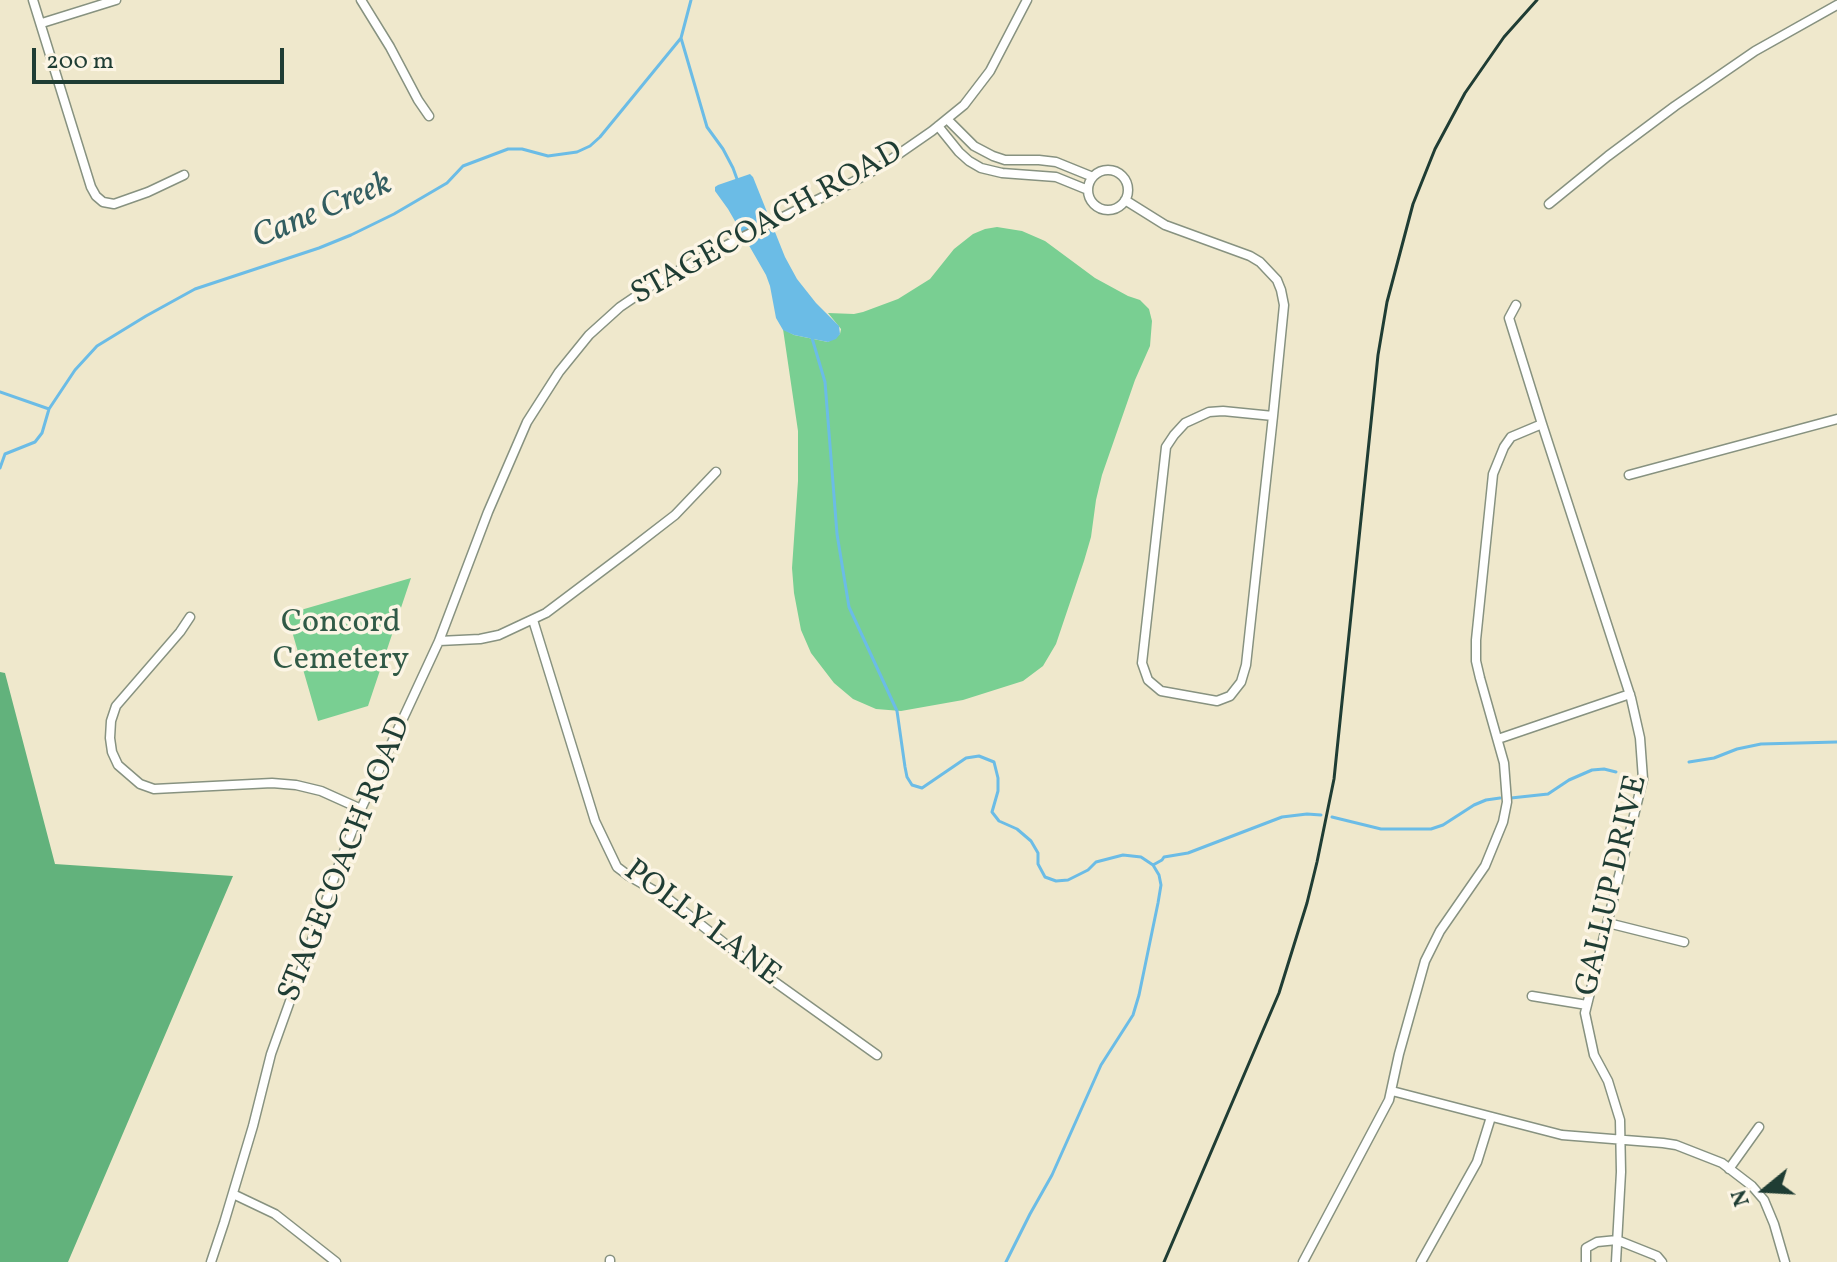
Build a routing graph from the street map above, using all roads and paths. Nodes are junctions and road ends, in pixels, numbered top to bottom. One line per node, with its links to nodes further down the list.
1 (33, 0): 6 (street)
2 (116, 0): 6 (street)
3 (361, 0): 7 (street)
4 (1027, 0): 8 (street, STAGECOACH ROAD)
5 (1837, 5): 14 (street)
6 (42, 23): 10 (street)
7 (429, 116)
8 (947, 119): 9 (street, STAGECOACH ROAD); 11 (street)
9 (938, 126): 12 (street); 23 (street, STAGECOACH ROAD)
10 (184, 175)
11 (1093, 177): 12 (street); 13 (street)
12 (1088, 190): 13 (street)
13 (1125, 200): 16 (street)
14 (1549, 204)
15 (1516, 305): 18 (street, GALLUP DRIVE)
16 (1273, 416): 16 (street)
17 (1837, 419): 20 (street)
18 (1542, 424): 24 (street, GALLUP DRIVE); 25 (street)
19 (716, 472): 22 (street)
20 (1629, 475)
21 (190, 617): 26 (street)
22 (533, 620): 23 (street); 31 (street, POLLY LANE)
23 (439, 641): 26 (street, STAGECOACH ROAD)
24 (1630, 694): 25 (street); 27 (street, GALLUP DRIVE)
25 (1498, 739): 32 (street)
26 (361, 809): 37 (street, STAGECOACH ROAD)
27 (1608, 923): 28 (street); 30 (street, GALLUP DRIVE)
28 (1684, 942)
29 (1532, 996): 30 (street)
30 (1587, 1005): 35 (street, GALLUP DRIVE)
31 (877, 1055)
32 (1392, 1091): 33 (street); 41 (street)
33 (1491, 1117): 35 (street); 42 (street)
34 (1759, 1127): 36 (street)
35 (1621, 1140): 36 (street); 38 (street, GALLUP DRIVE)
36 (1729, 1169): 46 (street)
37 (233, 1194): 39 (street, STAGECOACH ROAD); 40 (street)
38 (1617, 1240): 43 (street); 44 (street, GALLUP DRIVE); 45 (street)
39 (211, 1262)
40 (336, 1262)
41 (1303, 1262)
42 (1421, 1262)
43 (1586, 1262)
44 (1616, 1262)
45 (1662, 1262)
46 (1785, 1262)

